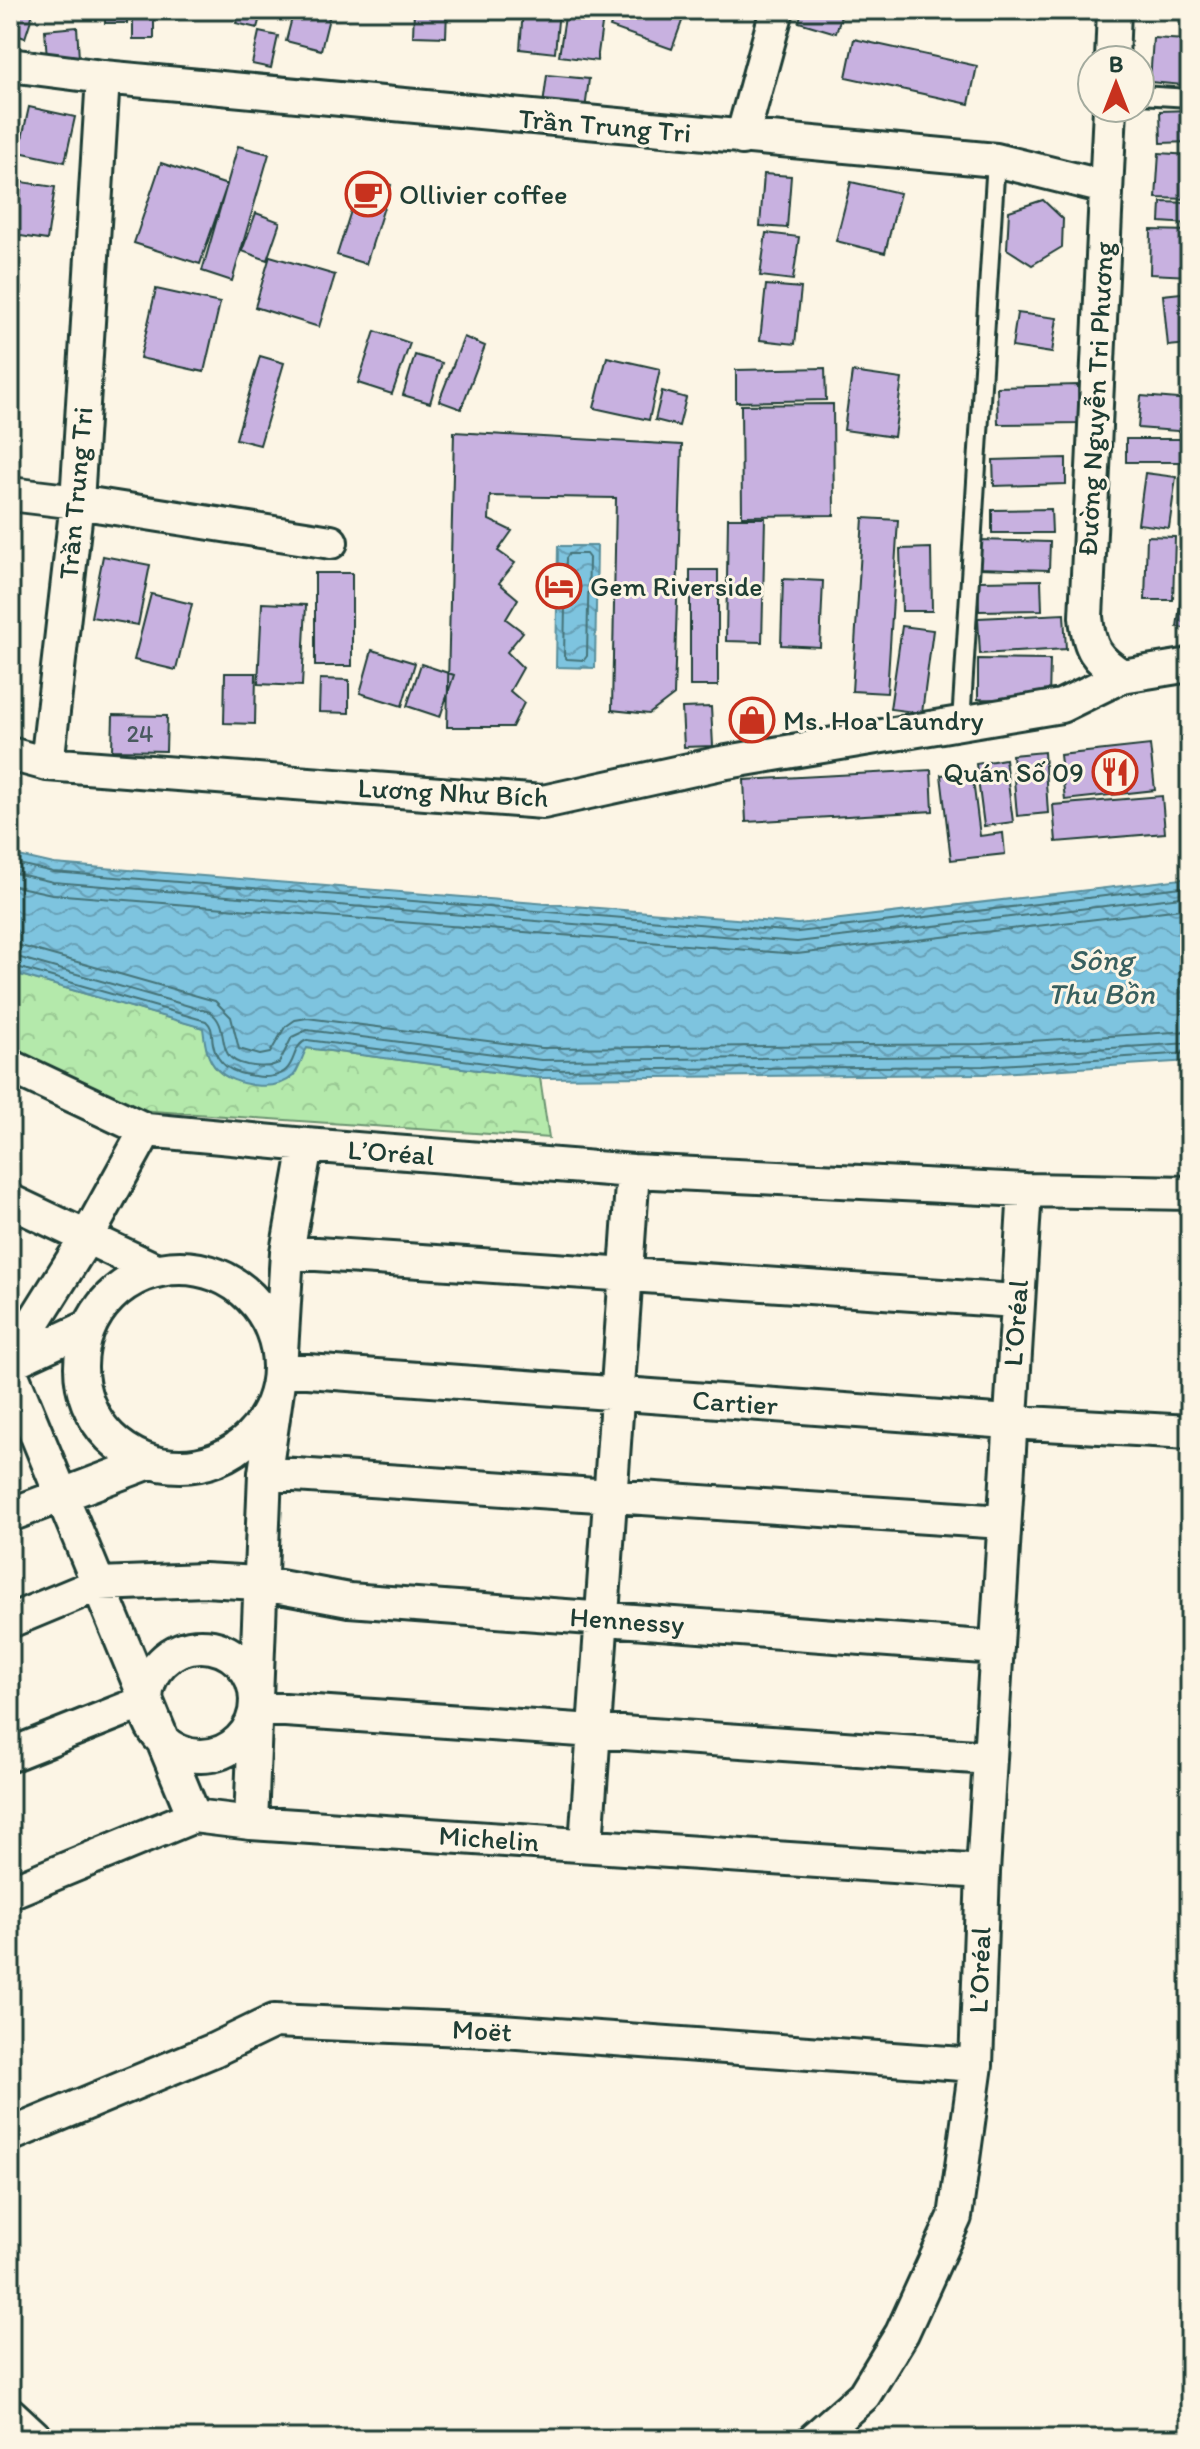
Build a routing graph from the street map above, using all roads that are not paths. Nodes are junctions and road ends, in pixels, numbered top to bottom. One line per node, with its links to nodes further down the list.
1 (777, 10): 9 (street)
2 (1114, 10): 3 (street)
3 (1113, 44)
4 (10, 65): 5 (street, Trần Trung Tri)
5 (103, 77): 9 (street, Trần Trung Tri); 13 (street, Trần Trung Tri)
6 (1156, 96): 7 (lane)
7 (1190, 98)
8 (1109, 124): 11 (street, Đường Nguyễn Tri Phương)
9 (742, 138): 10 (street, Trần Trung Tri)
10 (996, 160): 11 (street, Trần Trung Tri); 17 (lane)
11 (1105, 187): 16 (street, Đường Nguyễn Tri Phương)
12 (10, 494): 13 (street)
13 (77, 502): 14 (street); 19 (street, Trần Trung Tri)
14 (331, 542)
15 (1190, 665): 16 (street, Lương Như Bích)
16 (1122, 676): 17 (street, Lương Như Bích)
17 (961, 723): 19 (street, Lương Như Bích)
18 (10, 754): 19 (street, Lương Như Bích)
19 (47, 764)
20 (10, 1066): 21 (street, L’Oréal)
21 (146, 1130): 22 (street, L’Oréal); 27 (street)
22 (306, 1145): 23 (street, L’Oréal); 28 (street)
23 (633, 1171): 24 (street, L’Oréal); 30 (street)
24 (1025, 1190): 25 (street); 31 (street, L’Oréal)
25 (1190, 1193)
26 (10, 1201): 27 (street)
27 (87, 1237): 29 (street); 33 (street)
28 (287, 1252): 30 (street); 34 (street)
29 (156, 1270): 32 (street); 34 (street)
30 (623, 1276): 31 (street); 36 (street)
31 (1016, 1301): 37 (street, L’Oréal)
32 (88, 1327): 33 (street); 39 (street)
33 (10, 1362)
34 (280, 1369): 36 (street, Cartier); 39 (street); 40 (street)
35 (10, 1370): 41 (street)
36 (617, 1394): 37 (street, Cartier); 42 (street)
37 (1009, 1422): 38 (street, Cartier); 44 (street, L’Oréal)
38 (1190, 1432)
39 (150, 1462): 41 (street)
40 (265, 1473): 42 (street); 45 (street)
41 (63, 1495): 43 (street); 46 (street)
42 (610, 1496): 44 (street); 47 (street)
43 (10, 1515)
44 (1003, 1522): 49 (street, L’Oréal)
45 (259, 1583): 46 (street, Hennessy); 47 (street, Hennessy); 56 (street)
46 (99, 1584): 48 (street); 50 (street)
47 (602, 1618): 49 (street, Hennessy); 52 (street)
48 (10, 1621)
49 (997, 1648): 54 (street, L’Oréal)
50 (146, 1701): 51 (street); 51 (street); 53 (street); 55 (street)
51 (256, 1708): 52 (street)
52 (594, 1730): 54 (street); 57 (street)
53 (10, 1755)
54 (990, 1758): 58 (street, L’Oréal)
55 (194, 1816): 56 (street, Michelin); 59 (street, Michelin)
56 (251, 1823): 57 (street, Michelin)
57 (586, 1844): 58 (street, Michelin)
58 (983, 1872): 60 (street, L’Oréal)
59 (10, 1892)
60 (976, 2065): 61 (street, Moët); 64 (street, L’Oréal)
61 (10, 2135)
62 (10, 2414): 63 (street)
63 (37, 2439)
64 (814, 2439)

